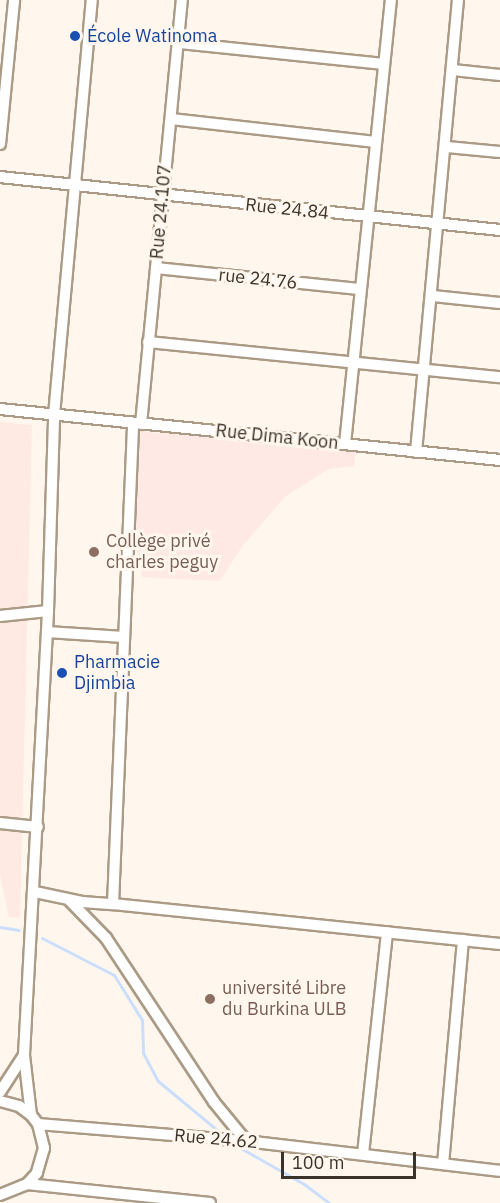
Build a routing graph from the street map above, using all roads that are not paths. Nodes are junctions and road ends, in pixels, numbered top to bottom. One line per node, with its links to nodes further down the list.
1 (14, 0): 6 (street)
2 (92, 0): 18 (street)
3 (182, 0): 7 (street, Rue 24.107)
4 (391, 0): 8 (street)
5 (458, 0): 9 (street)
6 (6, 28): 11 (street)
7 (180, 43): 8 (street); 12 (street, Rue 24.107)
8 (384, 64): 13 (street)
9 (453, 70): 10 (street); 15 (street)
10 (500, 75)
11 (2, 100): 14 (street)
12 (171, 119): 13 (street); 19 (street, Rue 24.107)
13 (376, 142): 20 (street)
14 (0, 144)
15 (447, 147): 16 (street); 21 (street)
16 (500, 152)
17 (0, 177): 18 (street, Rue 24.84)
18 (75, 185): 19 (street, Rue 24.84); 32 (street)
19 (163, 196): 20 (street, Rue 24.84); 23 (street, Rue 24.107)
20 (367, 217): 21 (street, Rue 24.84); 24 (street)
21 (439, 224): 22 (street, Rue 24.84); 25 (street)
22 (500, 230)
23 (156, 268): 24 (street, rue 24.76); 27 (street, Rue 24.107)
24 (359, 289): 28 (street)
25 (433, 296): 26 (street); 29 (street)
26 (500, 303)
27 (148, 342): 28 (street); 33 (street, Rue 24.107)
28 (354, 360): 29 (street); 34 (street)
29 (424, 369): 30 (street); 35 (street)
30 (500, 377)
31 (0, 409): 32 (street, Rue Dima Koon)
32 (54, 415): 33 (street, Rue Dima Koon); 37 (street)
33 (137, 424): 34 (street, Rue Dima Koon); 40 (street, Rue 24.107)
34 (345, 444): 35 (street, Rue Dima Koon)
35 (416, 452): 36 (street, Rue Dima Koon)
36 (500, 460)
37 (48, 610): 38 (street); 39 (street)
38 (0, 616)
39 (47, 632): 40 (street); 42 (street)
40 (124, 637): 45 (street, Rue 24.107)
41 (0, 823): 42 (street)
42 (38, 827): 43 (street)
43 (35, 892): 44 (street); 49 (street)
44 (70, 900): 45 (street); 54 (street)
45 (113, 904): 46 (street)
46 (387, 932): 47 (street); 55 (street)
47 (463, 940): 48 (street); 56 (street)
48 (500, 944)
49 (24, 1055): 50 (street); 52 (street)
50 (0, 1092)
51 (0, 1101): 52 (street)
52 (30, 1115): 53 (street)
53 (38, 1124): 54 (street, Rue 24.62); 58 (street)
54 (246, 1141): 55 (street, Rue 24.62)
55 (363, 1154): 56 (street, Rue 24.62)
56 (443, 1164): 57 (street, Rue 24.62)
57 (500, 1171)
58 (27, 1184): 59 (street); 60 (street)
59 (0, 1195)
60 (210, 1203)

